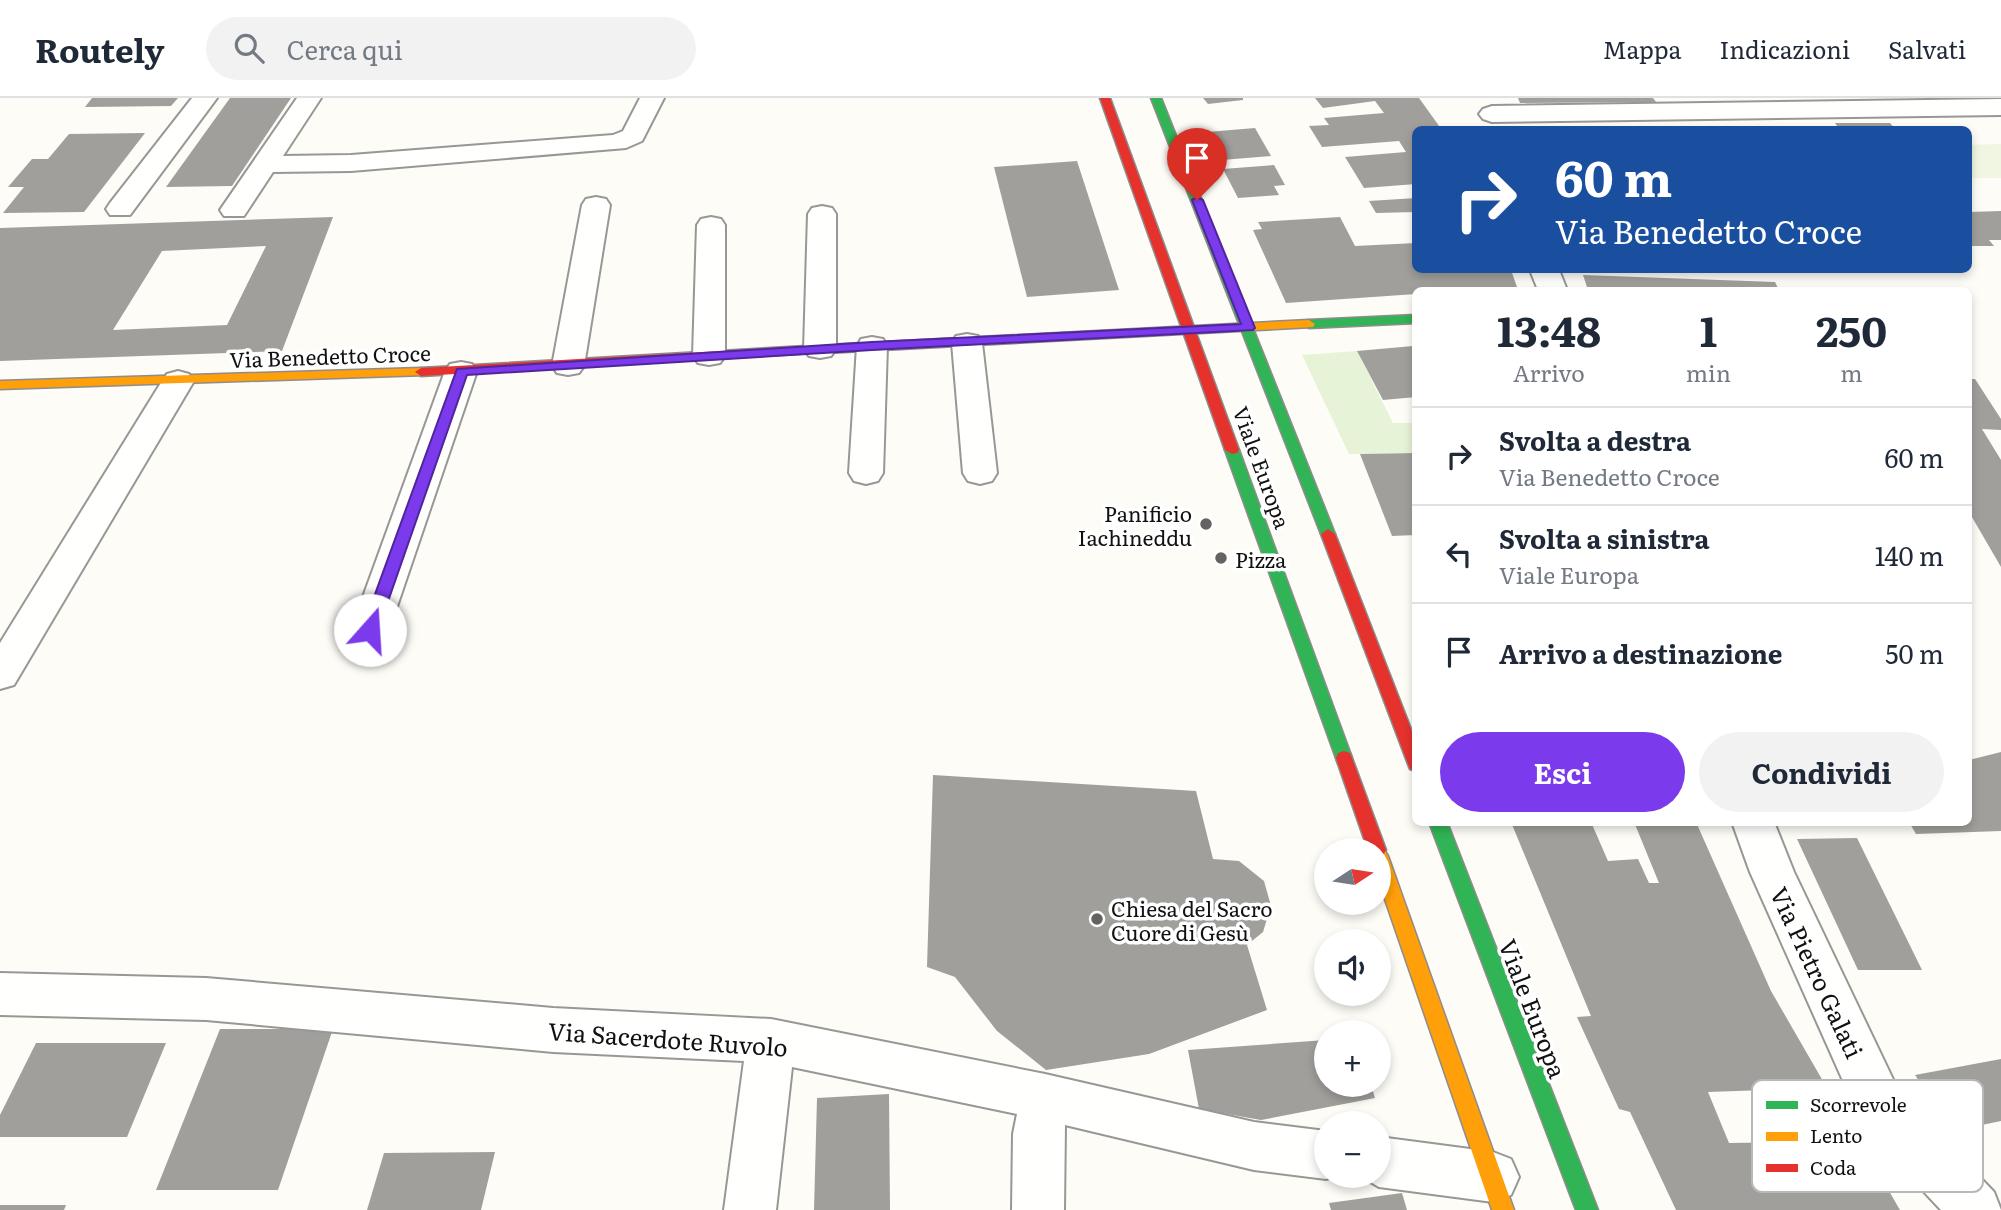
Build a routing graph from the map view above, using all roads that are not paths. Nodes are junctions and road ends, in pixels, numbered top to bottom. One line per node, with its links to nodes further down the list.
1 (205, 98): 11 (street)
2 (309, 98): 9 (street)
3 (652, 98): 9 (street)
4 (1105, 98): 17 (street, Viale Europa)
5 (1156, 98): 16 (street, Viale Europa)
6 (1847, 104): 7 (street); 8 (street)
7 (2001, 107)
8 (1491, 114)
9 (265, 164): 12 (street)
10 (596, 205): 22 (street)
11 (120, 209)
12 (234, 210)
13 (822, 215): 20 (street)
14 (711, 225): 21 (street)
15 (1412, 319): 16 (street, Via Benedetto Croce)
16 (1249, 328): 17 (street, Via Benedetto Croce); 30 (street, Viale Europa)
17 (1192, 331): 18 (street, Via Benedetto Croce); 33 (street, Viale Europa)
18 (967, 343): 19 (street, Via Benedetto Croce); 27 (street)
19 (872, 346): 20 (street, Via Benedetto Croce); 26 (street)
20 (820, 349): 21 (street, Via Benedetto Croce)
21 (709, 356): 22 (street, Via Benedetto Croce)
22 (568, 366): 23 (street, Via Benedetto Croce)
23 (461, 372): 24 (street, Via Benedetto Croce); 28 (street)
24 (178, 381): 25 (street, Via Benedetto Croce); 29 (street)
25 (0, 385)
26 (866, 473)
27 (980, 473)
28 (370, 630)
29 (0, 675)
30 (1412, 754)
31 (1440, 826): 45 (street, Viale Europa)
32 (1755, 826): 37 (street, Via Pietro Galati)
33 (1373, 838)
34 (1391, 890): 42 (street)
35 (0, 994): 36 (street, Via Sacerdote Ruvolo)
36 (771, 1041): 38 (street, Via Sacerdote Ruvolo); 43 (street)
37 (1868, 1080)
38 (1045, 1097): 39 (street, Via Sacerdote Ruvolo); 44 (street)
39 (1314, 1154)
40 (1391, 1165): 42 (street)
41 (1959, 1192): 46 (street, Via Pietro Galati)
42 (1498, 1193)
43 (750, 1210)
44 (1038, 1210)
45 (1587, 1210)
46 (1976, 1210)

